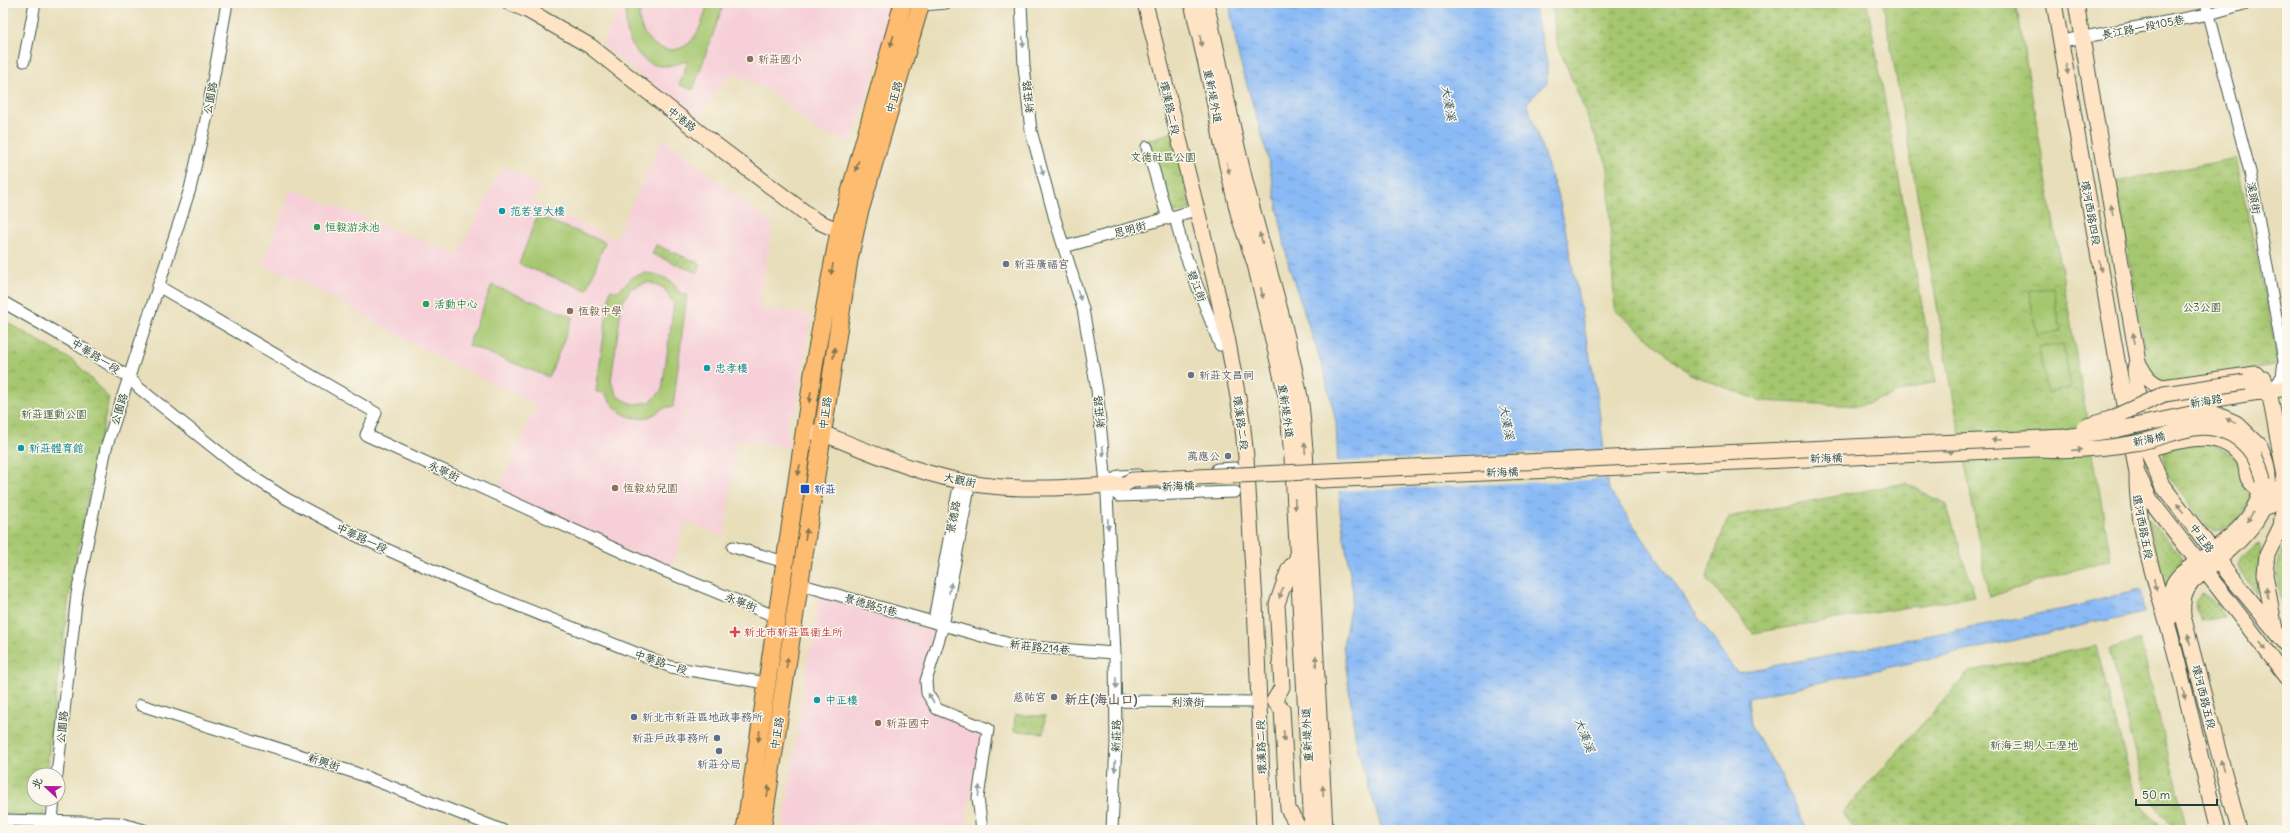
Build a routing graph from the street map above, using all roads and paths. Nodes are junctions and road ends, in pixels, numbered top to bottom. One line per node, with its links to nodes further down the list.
1 (35, 3): 18 (street)
2 (227, 3): 24 (street, 公園路)
3 (510, 3): 22 (street, 中港路)
4 (903, 3): 22 (main road, 中正路, one-way to 22)
5 (946, 3): 14 (street)
6 (1021, 3): 23 (street, 新莊路, one-way to 23)
7 (1145, 3): 20 (street, 環漢路二段)
8 (1192, 3): 47 (street, 重新堤外道, one-way to 47)
9 (1206, 3): 75 (street, 重新堤外道, one-way to 9)
10 (2054, 3): 17 (street, 環河西路四段)
11 (2076, 3): 16 (street, 環河西路四段)
12 (2206, 3): 15 (street, 溪頭街)
13 (2247, 3): 15 (street, 長江路一段105巷)
14 (921, 4): 22 (main road, 中正路)
15 (2209, 14): 16 (street, 長江路一段105巷); 29 (street, 溪頭街)
16 (2082, 38): 17 (street, 長江路一段105巷); 27 (street, 環河西路四段, one-way to 16)
17 (2062, 41): 31 (street, 環河西路四段, one-way to 31)
18 (24, 61)
19 (1147, 147): 21 (street, 碧江街)
20 (1196, 210): 21 (street, 思明街); 26 (street, 環漢路二段)
21 (1172, 218): 23 (street, 思明街); 26 (street, 碧江街)
22 (846, 232): 32 (main road, 中正路, one-way to 32); 33 (main road, 中正路, one-way to 22)
23 (1064, 247): 41 (street, 新莊路, one-way to 41)
24 (158, 286): 28 (street, 公園路); 51 (street, 永寧街)
25 (3, 302): 28 (street, 中華路一段)
26 (1228, 342): 60 (street, 環漢路二段)
27 (2138, 362): 29 (street); 31 (street, 環河西路四段)
28 (129, 377): 58 (street, 中華路一段); 62 (street, 公園路)
29 (2267, 384): 30 (street, 新海路); 31 (street, 新海路); 34 (street, bridge); 38 (street)
30 (2287, 388)
31 (2133, 420): 35 (street, 中正路); 37 (street, 還河西路五段)
32 (805, 431): 33 (street, 大觀街); 48 (main road, 中正路, one-way to 48)
33 (822, 433): 39 (street, 大觀街); 50 (main road, 中正路, one-way to 33)
34 (2036, 438): 40 (street, 新海橋, one-way to 40, bridge); 44 (street, 新海橋, one-way to 34, bridge)
35 (2147, 449): 42 (street); 46 (street, 中正路, one-way to 35)
36 (1235, 468): 41 (street, 大觀街)
37 (2136, 473): 49 (street, 中正路); 53 (street, 還河西路五段, one-way to 53)
38 (2285, 476): 44 (street); 54 (street, one-way to 38)
39 (967, 482): 41 (street, 大觀街); 52 (street, 景德路)
40 (1125, 484): 41 (street, 大觀街); 42 (street, 新海橋, one-way to 42, bridge)
41 (1106, 485): 43 (street); 56 (street, 新莊路, one-way to 56)
42 (2262, 486): 46 (street, one-way to 46)
43 (1235, 492)
44 (2267, 510): 46 (street)
45 (733, 547): 48 (street)
46 (2215, 555): 49 (street); 54 (street, 中正路)
47 (1298, 558): 60 (street, one-way to 60); 74 (street, 重新堤外道)
48 (785, 562): 51 (main road, 中正路)
49 (2201, 566): 53 (street); 57 (street, 中正路, one-way to 57); 77 (street, 環河西路五段, one-way to 49)
50 (798, 584): 52 (street, 景德路51巷); 69 (main road, 中正路, one-way to 50)
51 (777, 617): 58 (main road, 中正路)
52 (943, 626): 56 (street, 新莊路214巷); 70 (street, 景德路, one-way to 52)
53 (2169, 629): 76 (street, 環河西路五段, one-way to 76)
54 (2276, 631): 55 (street, 中正路)
55 (2287, 645)
56 (1115, 653): 59 (street, 新莊路, one-way to 59)
57 (2287, 677)
58 (766, 683): 68 (main road, 中正路, one-way to 68)
59 (1116, 701): 60 (street, 利濟街); 71 (street, 新莊路, one-way to 71)
60 (1267, 701): 72 (street, 環漢路二段); 73 (street, one-way to 73)
61 (141, 705): 67 (street, 新興街)
62 (58, 767)
63 (53, 807): 65 (street)
64 (3, 820): 65 (street)
65 (51, 826): 66 (street)
66 (144, 830)
67 (502, 830)
68 (745, 830)
69 (762, 830)
70 (982, 830)
71 (1112, 830)
72 (1264, 830)
73 (1300, 830)
74 (1312, 830)
75 (1325, 830)
76 (2218, 830)
77 (2239, 830)

